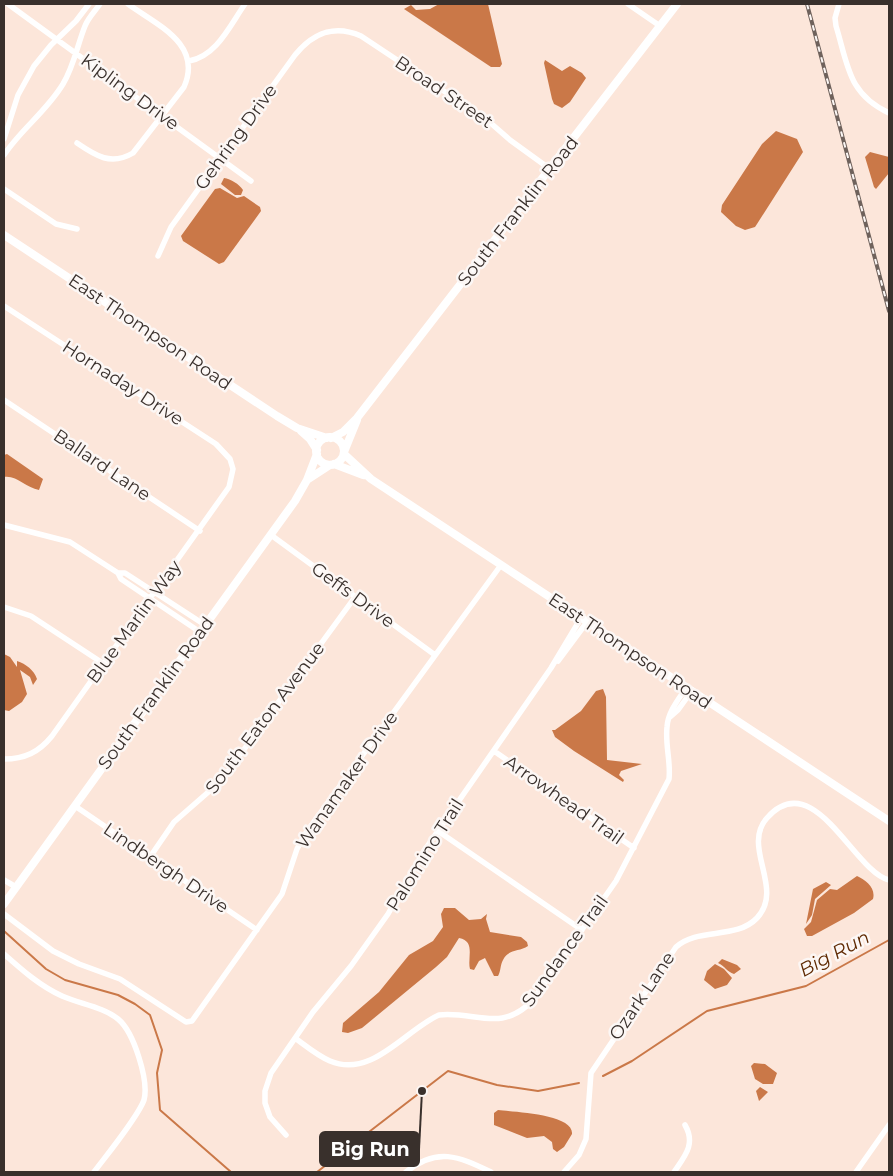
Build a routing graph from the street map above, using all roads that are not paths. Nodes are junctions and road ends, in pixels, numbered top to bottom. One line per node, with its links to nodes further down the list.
1 (8, 4): 11 (street, Kipling Drive)
2 (89, 4): 11 (street)
3 (100, 4): 12 (street)
4 (128, 4): 13 (street)
5 (246, 4): 13 (street)
6 (628, 4): 9 (street)
7 (677, 4): 9 (main road, South Franklin Road)
8 (839, 4): 14 (street)
9 (660, 26): 20 (main road, South Franklin Road)
10 (329, 30): 19 (street, Gehring Drive); 20 (street, Broad Street)
11 (56, 39): 12 (street, Kipling Drive); 16 (street)
12 (77, 54): 15 (street, Kipling Drive); 18 (street)
13 (189, 61): 15 (street)
14 (889, 113)
15 (163, 116): 17 (street); 19 (street, Kipling Drive)
16 (4, 139)
17 (77, 143)
18 (4, 155)
19 (220, 158): 21 (street, Kipling Drive); 25 (street, Gehring Drive)
20 (550, 170): 28 (main road, South Franklin Road)
21 (251, 181)
22 (4, 189): 23 (street)
23 (76, 229)
24 (4, 235): 29 (main road, East Thompson Road)
25 (158, 256)
26 (4, 306): 34 (street, Hornaday Drive)
27 (4, 400): 38 (street, Ballard Lane)
28 (357, 418): 30 (main road, South Franklin Road); 32 (main road, South Franklin Road)
29 (298, 428): 30 (main road, East Thompson Road); 31 (main road, East Thompson Road)
30 (329, 438): 31 (main road); 32 (main road)
31 (317, 452): 33 (main road); 36 (main road, South Franklin Road)
32 (344, 453): 33 (main road); 35 (main road, East Thompson Road)
33 (332, 465): 35 (main road, East Thompson Road); 36 (main road, South Franklin Road)
34 (234, 469): 38 (street, Blue Marlin Way)
35 (371, 479): 40 (main road, East Thompson Road)
36 (307, 480): 39 (main road, South Franklin Road)
37 (4, 525): 41 (street)
38 (200, 531): 42 (street, Blue Marlin Way)
39 (271, 535): 43 (street, Geffs Drive); 47 (main road, South Franklin Road)
40 (501, 565): 46 (main road, East Thompson Road); 48 (street, Wanamaker Drive)
41 (118, 573): 42 (street); 44 (street)
42 (155, 593): 44 (street, Blue Marlin Way); 47 (street)
43 (355, 597): 48 (street, Geffs Drive); 57 (street, South Eaton Avenue)
44 (151, 599): 47 (street); 49 (street, Blue Marlin Way)
45 (4, 607): 49 (street)
46 (584, 620): 50 (main road, East Thompson Road); 51 (street, Palomino Trail)
47 (202, 628): 53 (main road, South Franklin Road)
48 (435, 656): 63 (street, Wanamaker Drive)
49 (104, 664): 52 (street, Blue Marlin Way)
50 (689, 690): 54 (main road, East Thompson Road); 56 (street, Sundance Trail)
51 (494, 751): 55 (street, Palomino Trail); 56 (street, Arrowhead Trail)
52 (4, 759)
53 (75, 806): 57 (street, Lindbergh Drive); 60 (main road, South Franklin Road)
54 (889, 821)
55 (438, 831): 64 (street); 66 (street, Palomino Trail)
56 (634, 848): 64 (street, Sundance Trail)
57 (150, 857): 63 (street, Lindbergh Drive)
58 (4, 880): 60 (street)
59 (889, 880): 73 (street, Ozark Lane)
60 (16, 887): 61 (main road, South Franklin Road)
61 (4, 904)
62 (4, 914): 63 (street, Wanamaker Drive)
63 (257, 930)
64 (582, 930): 66 (street, Sundance Trail)
65 (4, 954): 70 (street)
66 (295, 1038): 69 (street, Palomino Trail)
67 (685, 1125): 74 (street)
68 (889, 1125): 75 (street)
69 (286, 1135)
70 (94, 1172)
71 (406, 1172): 72 (street)
72 (491, 1172)
73 (566, 1172)
74 (674, 1172)
75 (856, 1172)

